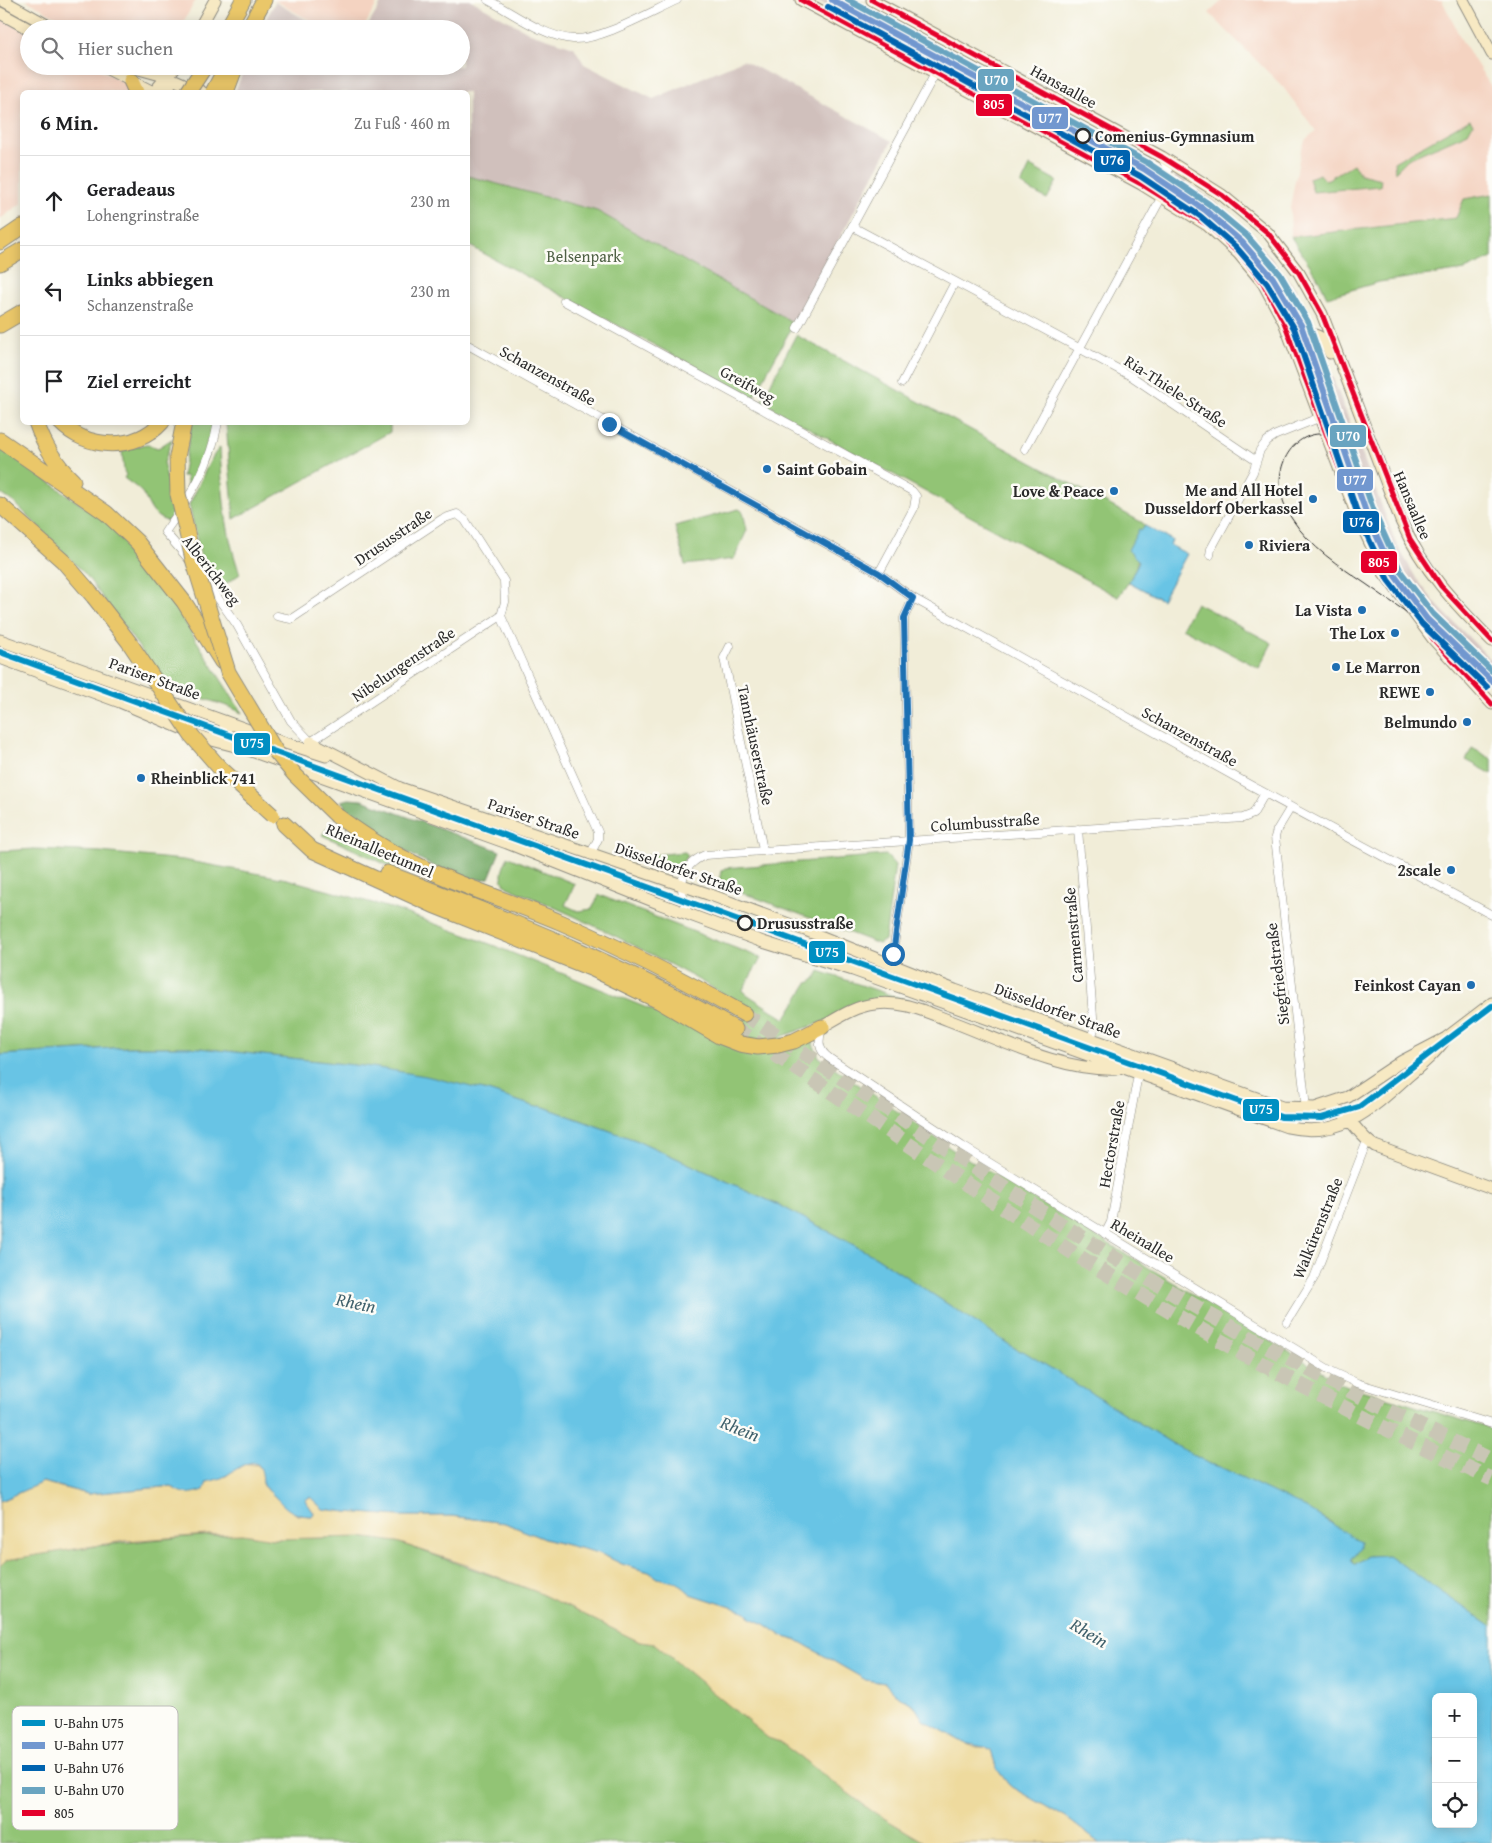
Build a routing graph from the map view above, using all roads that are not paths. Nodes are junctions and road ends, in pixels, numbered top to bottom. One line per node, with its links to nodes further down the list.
1 (2, 0): 11 (main road)
2 (215, 0): 12 (main road)
3 (243, 0): 13 (highway)
4 (264, 0): 14 (highway)
5 (488, 0): 6 (street)
6 (677, 0)
7 (801, 0): 17 (main road)
8 (872, 0): 33 (main road, Hansaallee)
9 (1464, 0): 16 (main road)
10 (0, 13): 15 (main road)
11 (38, 20)
12 (204, 20)
13 (232, 20)
14 (255, 20)
15 (20, 24)
16 (1492, 54)
17 (936, 72): 34 (main road); 35 (street)
18 (116, 75): 25 (main road)
19 (161, 75): 24 (main road)
20 (196, 75): 30 (main road)
21 (199, 75): 28 (highway, bridge)
22 (222, 75): 31 (highway)
23 (233, 75): 32 (highway)
24 (168, 77): 25 (main road); 26 (main road); 27 (main road); 29 (main road)
25 (134, 87)
26 (156, 90)
27 (170, 90)
28 (189, 90)
29 (198, 90)
30 (202, 90)
31 (214, 90)
32 (227, 90)
33 (1162, 157): 34 (street); 48 (main road, Hansaallee)
34 (1162, 196): 46 (street); 47 (main road)
35 (853, 227): 40 (street, Ria-Thiele-Straße); 44 (street)
36 (20, 228): 37 (highway)
37 (0, 242)
38 (20, 251): 39 (highway)
39 (0, 262)
40 (955, 282): 46 (street, Ria-Thiele-Straße); 49 (street)
41 (564, 301): 62 (street, Greifweg)
42 (20, 313): 43 (highway)
43 (0, 325)
44 (797, 328)
45 (470, 346): 62 (street, Schanzenstraße)
46 (1080, 348): 57 (street); 58 (street, Ria-Thiele-Straße)
47 (1296, 349): 48 (main road, Hansaallee); 50 (main road)
48 (1340, 359): 67 (main road, Hansaallee)
49 (902, 384)
50 (1320, 417): 58 (street); 71 (main road)
51 (37, 425): 60 (highway)
52 (64, 425): 53 (highway)
53 (160, 425)
54 (183, 425): 70 (highway, bridge)
55 (217, 425): 74 (street, Alberichweg)
56 (0, 440): 60 (highway)
57 (1025, 449)
58 (1255, 460): 61 (street)
59 (0, 505): 81 (highway, Rheinalleetunnel, bridge)
60 (106, 513): 70 (highway, Rheinalleetunnel, bridge)
61 (1210, 555)
62 (879, 573): 63 (street, Schanzenstraße)
63 (913, 598): 79 (street, Schanzenstraße); 83 (street)
64 (276, 616): 65 (street, Drususstraße)
65 (501, 616): 76 (street, Nibelungenstraße); 85 (street)
66 (0, 640): 73 (main road, Pariser Straße)
67 (1492, 641)
68 (730, 646): 84 (street, Tannhäuserstraße)
69 (0, 658): 72 (main road, Pariser Straße)
70 (228, 672): 92 (highway, Rheinalleetunnel, bridge)
71 (1492, 704)
72 (165, 720): 75 (main road, Pariser Straße); 86 (main road, Pariser Straße)
73 (224, 721): 75 (main road); 77 (main road, Pariser Straße)
74 (298, 731): 76 (street, Alberichweg); 77 (street)
75 (214, 736): 77 (main road, Pariser Straße)
76 (316, 739): 77 (street, Pariser Straße); 78 (main road, Pariser Straße)
77 (298, 747): 78 (main road, Pariser Straße)
78 (357, 766): 85 (main road, Pariser Straße)
79 (1265, 793): 80 (street, Schanzenstraße); 82 (street, Columbusstraße)
80 (1291, 807): 89 (street, Schanzenstraße); 102 (street, Siegfriedstraße)
81 (278, 819): 93 (highway); 94 (highway, Rheinalleetunnel)
82 (1078, 829): 83 (street, Columbusstraße); 96 (street, Carmenstraße)
83 (909, 840): 84 (street, Columbusstraße); 90 (street)
84 (763, 850): 87 (street, Columbusstraße)
85 (590, 855): 86 (main road, Düsseldorfer Straße); 87 (main road, Düsseldorfer Straße)
86 (596, 878): 88 (main road, Düsseldorfer Straße)
87 (680, 884): 88 (street); 90 (main road, Düsseldorfer Straße)
88 (688, 914): 98 (main road, Düsseldorfer Straße)
89 (1492, 915)
90 (889, 964): 96 (main road, Düsseldorfer Straße)
91 (1492, 1003): 95 (main road)
92 (744, 1014)
93 (822, 1027): 98 (main road, Düsseldorfer Straße); 107 (street, Rheinallee)
94 (735, 1029)
95 (1446, 1038): 99 (main road, Düsseldorfer Straße); 103 (main road, Düsseldorfer Straße)
96 (1090, 1039): 97 (main road, Düsseldorfer Straße)
97 (1141, 1058): 100 (street, Hectorstraße); 102 (main road, Düsseldorfer Straße)
98 (1122, 1068): 100 (main road, Düsseldorfer Straße)
99 (1385, 1072): 101 (main road, Düsseldorfer Straße); 103 (main road)
100 (1138, 1074): 104 (main road, Düsseldorfer Straße); 107 (street, Hectorstraße)
101 (1327, 1105): 102 (main road, Düsseldorfer Straße); 103 (main road)
102 (1306, 1108): 104 (street)
103 (1349, 1121): 104 (main road, Düsseldorfer Straße); 105 (main road)
104 (1278, 1124)
105 (1366, 1142): 106 (main road); 108 (street, Walkürenstraße)
106 (1492, 1189)
107 (1106, 1234): 109 (street, Rheinallee)
108 (1287, 1322)
109 (1492, 1424)

